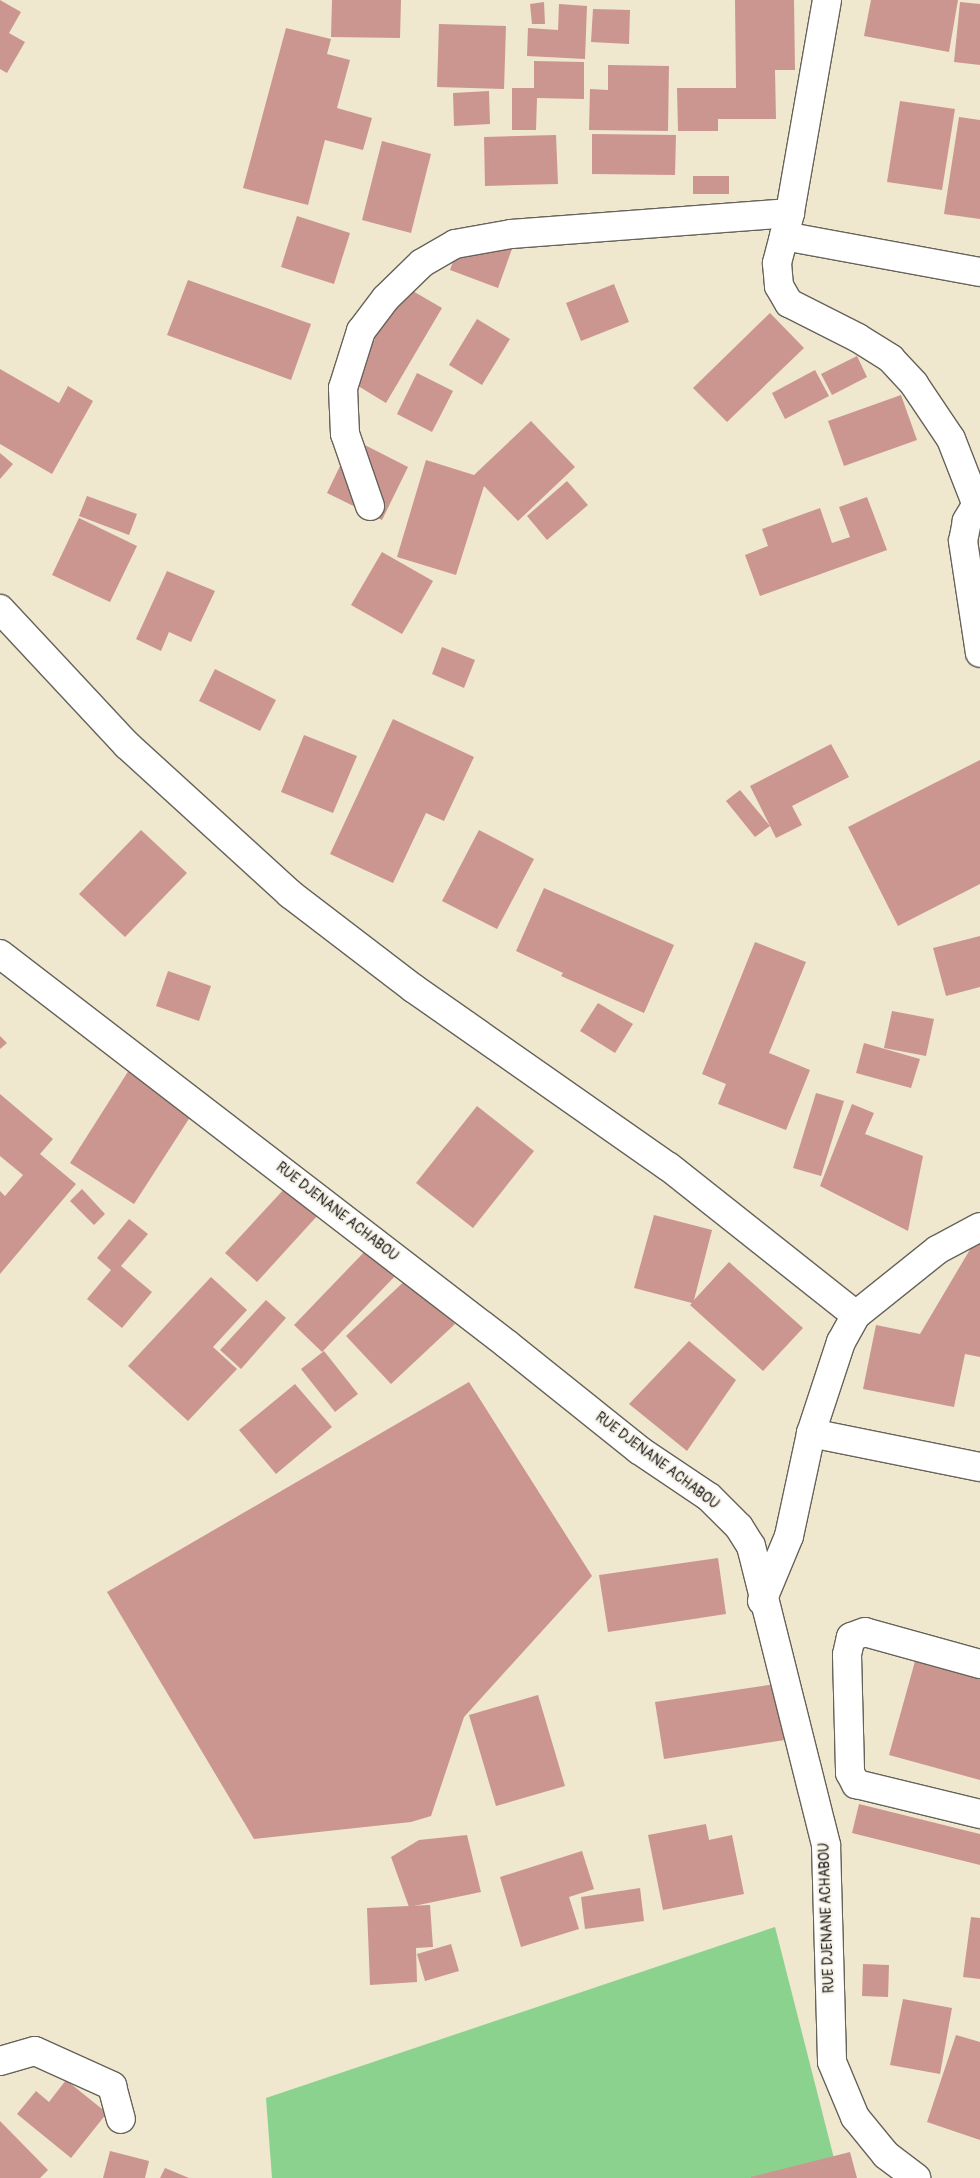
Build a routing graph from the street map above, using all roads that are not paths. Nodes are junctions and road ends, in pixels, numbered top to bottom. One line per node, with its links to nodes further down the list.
1 (827, 0): 2 (street)
2 (787, 224): 3 (street); 4 (street); 5 (street)
3 (980, 272)
4 (978, 501): 7 (street)
5 (370, 506)
6 (0, 609): 10 (street)
7 (979, 647)
8 (0, 954): 13 (street, RUE DJENANE ACHABOU)
9 (980, 1227): 10 (street)
10 (856, 1314): 11 (street)
11 (811, 1433): 12 (street); 13 (street)
12 (980, 1467)
13 (762, 1602): 18 (street, RUE DJENANE ACHABOU)
14 (980, 1664): 15 (street)
15 (980, 1814)
16 (0, 2061): 17 (street)
17 (120, 2119)
18 (916, 2178)

